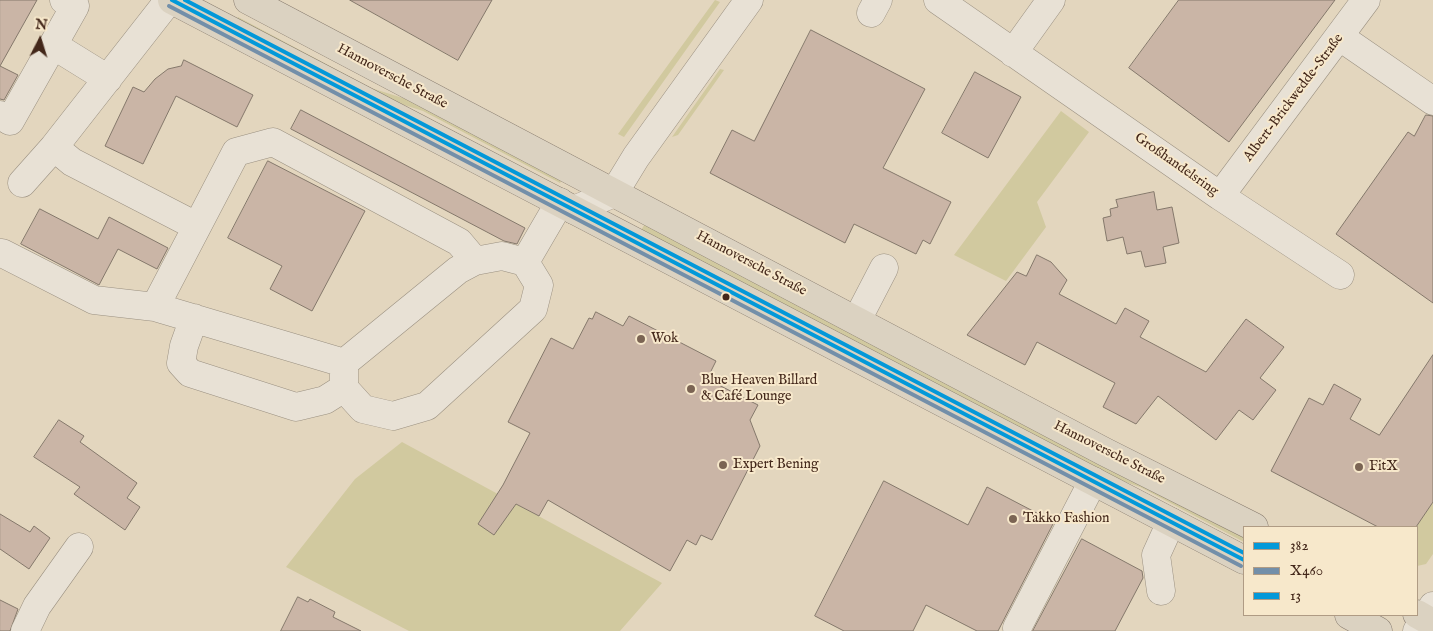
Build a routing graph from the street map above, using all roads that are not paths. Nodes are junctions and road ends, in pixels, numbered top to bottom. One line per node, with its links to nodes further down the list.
1 (64, 0): 9 (street)
2 (171, 0): 11 (street); 18 (main road)
3 (248, 0): 16 (main road, Hannoversche Straße)
4 (938, 0): 10 (street, Großhandelsring)
5 (1051, 0): 10 (street)
6 (1366, 0): 8 (street, Albert-Brickwedde-Straße)
7 (747, 1): 16 (street)
8 (1340, 37): 12 (street); 17 (street, Albert-Brickwedde-Straße)
9 (53, 45): 11 (street); 13 (street)
10 (1013, 53): 17 (street, Großhandelsring)
11 (108, 78): 14 (street)
12 (1433, 101)
13 (0, 115)
14 (54, 147): 15 (street); 19 (street)
15 (22, 183)
16 (614, 192): 18 (street); 27 (main road, Hannoversche Straße)
17 (1220, 196): 24 (street, Großhandelsring)
18 (567, 206): 22 (street); 29 (main road)
19 (196, 226): 21 (street); 25 (street)
20 (2, 253): 25 (street)
21 (475, 261): 22 (street); 28 (street)
22 (525, 262): 28 (street)
23 (884, 268): 27 (street)
24 (1340, 275)
25 (155, 307): 26 (street)
26 (194, 318): 28 (street); 28 (street)
27 (857, 320): 31 (main road, Hannoversche Straße)
28 (344, 375)
29 (1093, 481): 30 (main road); 36 (street)
30 (1172, 522): 33 (main road); 34 (street)
31 (1252, 526)
32 (79, 547): 37 (street)
33 (1243, 559)
34 (1161, 591)
35 (1351, 616): 38 (main road)
36 (1017, 628)
37 (25, 631)
38 (1378, 631)

